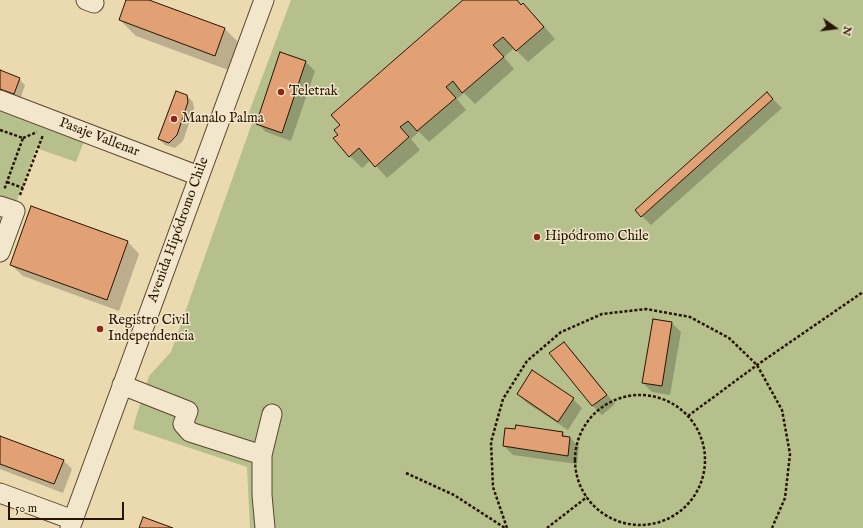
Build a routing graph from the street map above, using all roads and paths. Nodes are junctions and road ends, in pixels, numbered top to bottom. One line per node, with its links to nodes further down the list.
1 (264, 0): 6 (street, Avenida Hipódromo Chile)
2 (0, 100): 3 (street, Pasaje Vallenar)
3 (47, 124): 5 (path); 6 (street, Pasaje Vallenar); 8 (path)
4 (0, 130): 5 (path)
5 (23, 138): 7 (path)
6 (199, 176): 14 (street, Avenida Hipódromo Chile)
7 (7, 182): 8 (path); 9 (path)
8 (23, 188): 10 (path)
9 (0, 189)
10 (8, 208): 11 (street)
11 (0, 252)
12 (863, 292): 13 (path)
13 (757, 365): 16 (path); 23 (path); 25 (path)
14 (122, 386): 17 (street); 21 (street, Avenida Hipódromo Chile)
15 (272, 414): 17 (street)
16 (688, 416): 20 (path); 20 (path)
17 (262, 455): 22 (street)
18 (406, 473): 23 (path)
19 (0, 494): 21 (street)
20 (587, 497): 24 (path)
21 (71, 524)
22 (265, 528)
23 (506, 528)
24 (547, 528)
25 (772, 528)

